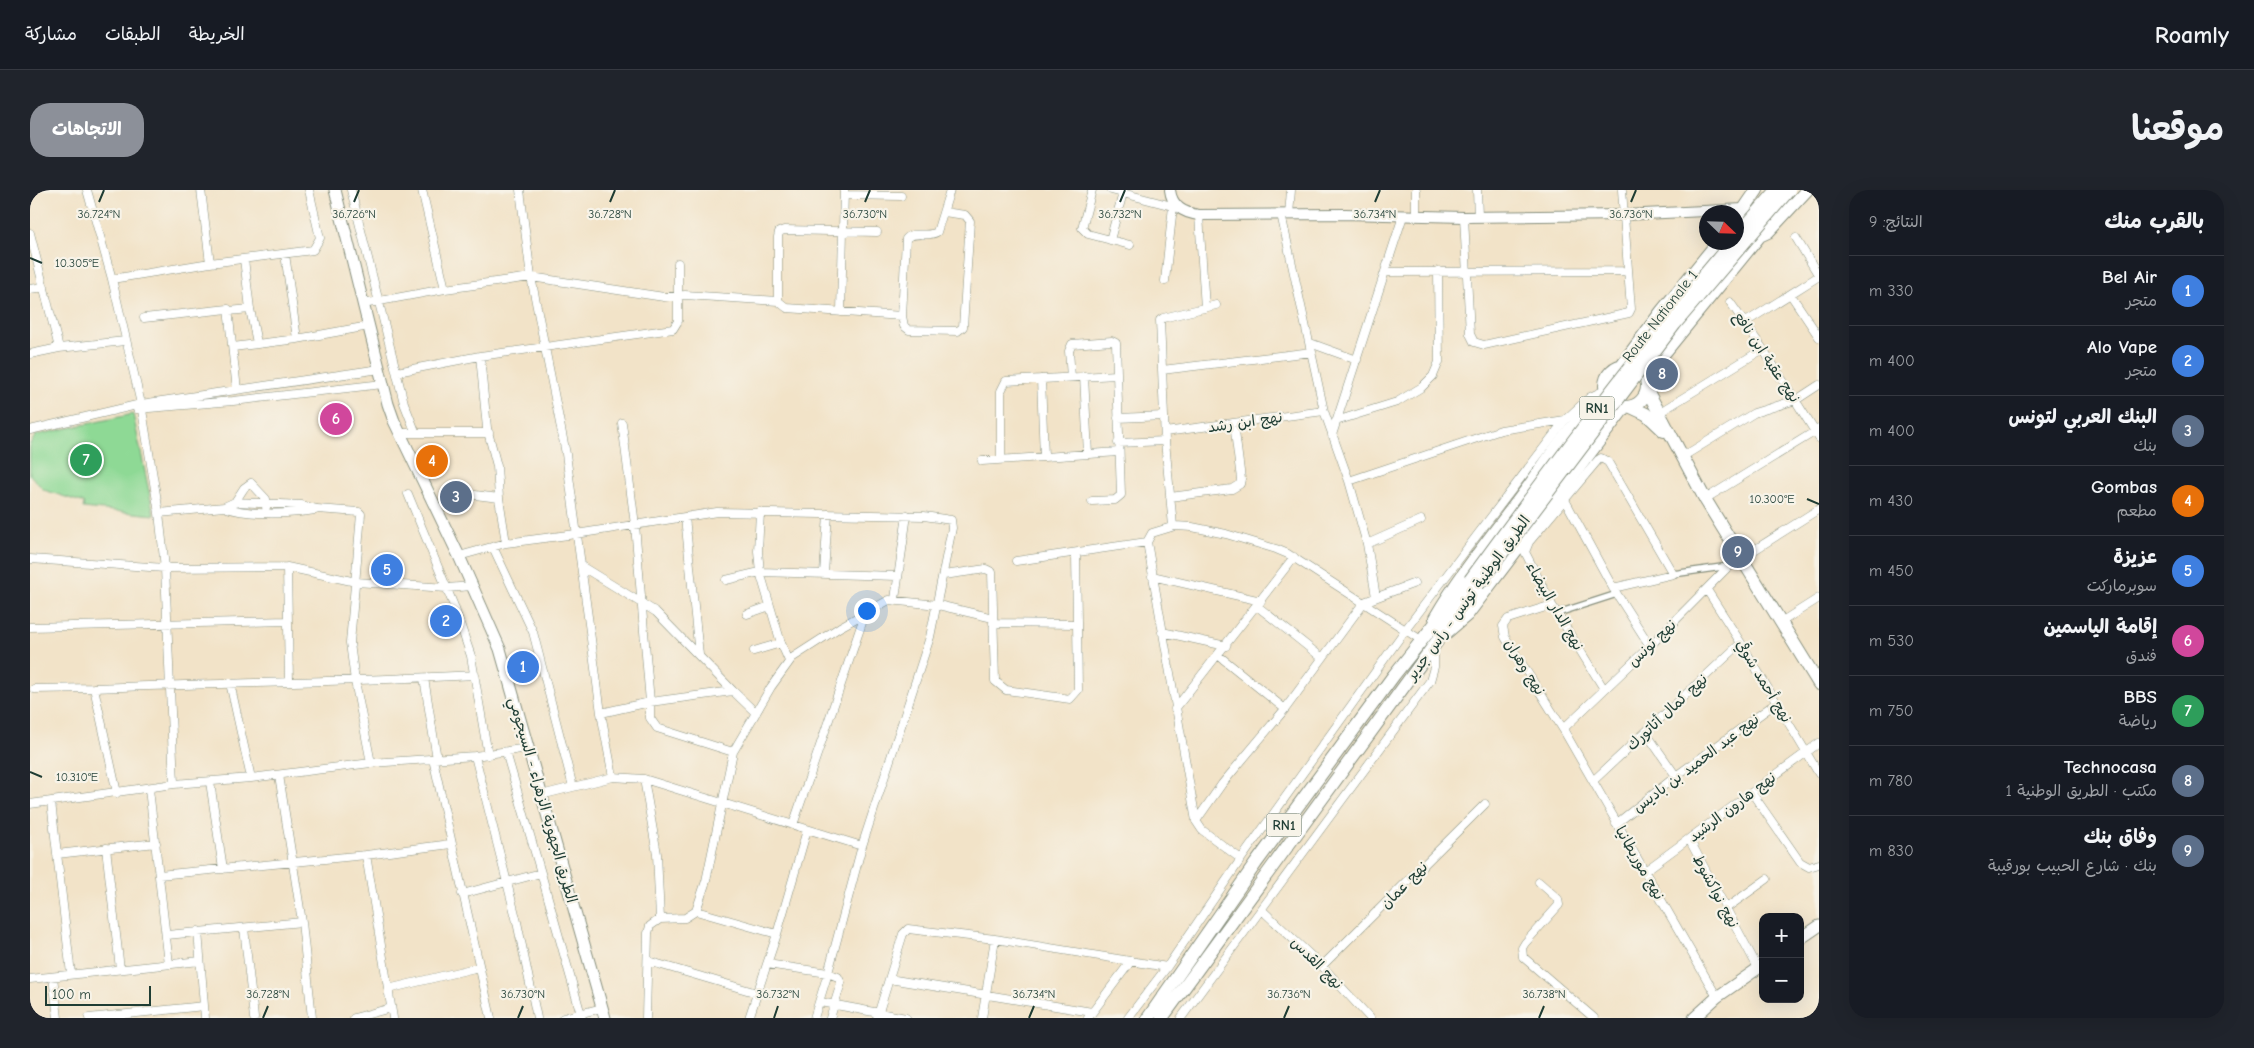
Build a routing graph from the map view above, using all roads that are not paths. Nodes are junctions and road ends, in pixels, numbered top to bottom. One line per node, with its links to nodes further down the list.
1 (87, 190): 55 (street)
2 (201, 190): 47 (street)
3 (309, 190): 45 (street)
4 (335, 190): 65 (main road, الطريق الجهوية الزهراء - السيجومي)
5 (350, 190): 62 (street)
6 (422, 190): 59 (street)
7 (520, 190): 54 (street)
8 (950, 190): 25 (street)
9 (1092, 190): 41 (street)
10 (1111, 190): 21 (street)
11 (1170, 190): 23 (street)
12 (1291, 190): 26 (street)
13 (1416, 190): 31 (street)
14 (1477, 190): 33 (street)
15 (1622, 190): 28 (street)
16 (1756, 190): 24 (main road)
17 (1777, 190): 34 (main road, bridge)
18 (1789, 190): 172 (main road, الطريق الوطنية تونس - رأس جدير / RN1, bridge)
19 (1810, 190): 39 (main road)
20 (844, 192): 22 (street); 35 (street)
21 (1123, 193): 23 (street); 41 (street)
22 (901, 196)
23 (1176, 207): 27 (street); 56 (street)
24 (1744, 210)
25 (944, 212): 71 (street); 71 (street)
26 (1285, 214): 27 (street); 30 (street); 79 (street)
27 (1200, 215): 67 (street)
28 (1624, 215): 29 (street); 33 (street); 51 (street)
29 (1699, 215)
30 (1403, 216): 31 (street); 52 (street)
31 (1416, 216): 32 (street)
32 (1464, 217): 33 (street); 50 (street)
33 (1478, 217)
34 (1744, 228)
35 (844, 231): 36 (street); 63 (street); 70 (street)
36 (877, 232)
37 (1744, 232): 39 (main road)
38 (30, 233): 57 (street)
39 (1758, 238): 98 (main road, RN1)
40 (1796, 238): 53 (street)
41 (1110, 240): 42 (street)
42 (1130, 245)
43 (1711, 250): 88 (main road, Route Nationale 1 / RN1)
44 (1725, 250): 172 (main road, الطريق الوطنية تونس - رأس جدير / RN1, bridge)
45 (286, 254): 46 (street); 76 (street)
46 (244, 259): 47 (street); 68 (street)
47 (210, 263): 55 (street)
48 (678, 263): 61 (street)
49 (1438, 271): 50 (street); 52 (street); 108 (street)
50 (1468, 271): 51 (street); 51 (street)
51 (1628, 271)
52 (1386, 272): 87 (street)
53 (1819, 276): 60 (street)
54 (531, 277): 59 (street); 61 (street); 81 (street)
55 (112, 278): 77 (street)
56 (1165, 281)
57 (44, 287): 58 (street); 82 (street)
58 (30, 289)
59 (445, 289): 62 (street)
60 (1790, 295): 73 (street); 75 (street)
61 (676, 296): 63 (street); 81 (street)
62 (378, 301): 65 (street); 91 (street)
63 (778, 302): 70 (street)
64 (1730, 302): 73 (street, نهج عقبة ابن نافع)
65 (363, 304): 74 (main road, الطريق الجهوية الزهراء - السيجومي)
66 (1216, 305): 67 (street)
67 (1205, 308): 90 (street)
68 (250, 309): 69 (street); 78 (street)
69 (229, 311): 72 (street); 80 (street)
70 (841, 312): 71 (street)
71 (902, 316)
72 (144, 318)
73 (1746, 322): 83 (street, نهج عقبة ابن نافع)
74 (369, 326): 76 (street); 89 (main road, الطريق الجهوية الزهراء - السيجومي)
75 (1819, 337)
76 (297, 339): 78 (street)
77 (125, 341): 82 (street); 102 (street)
78 (257, 343): 80 (street)
79 (1310, 343): 84 (street); 87 (street)
80 (233, 347): 99 (street)
81 (545, 347): 86 (street); 149 (street)
82 (59, 348): 85 (street)
83 (1763, 349): 101 (street, نهج عقبة ابن نافع); 105 (street)
84 (1312, 352): 90 (street); 104 (street)
85 (30, 354)
86 (480, 356): 91 (street); 115 (street)
87 (1357, 360): 108 (street)
88 (1621, 366): 98 (main road); 100 (main road, RN1)
89 (380, 369): 96 (main road, الطريق الجهوية الزهراء - السيجومي); 99 (street)
90 (1162, 370): 106 (street)
91 (397, 372): 113 (street)
92 (1117, 375): 93 (street); 94 (street); 107 (street)
93 (1084, 376): 94 (street); 122 (street)
94 (1071, 377): 95 (street)
95 (1041, 379): 124 (street); 125 (street)
96 (383, 384): 102 (street); 114 (main road, الطريق الجهوية الزهراء - السيجومي)
97 (1819, 385): 101 (street)
98 (1647, 389): 103 (main road, RN1); 105 (main road)
99 (237, 390): 102 (street)
100 (1606, 392): 103 (main road, RN1); 109 (street); 198 (main road)
101 (1796, 400): 116 (street, نهج عقبة ابن نافع); 123 (street)
102 (138, 407): 112 (street); 142 (street)
103 (1628, 407): 120 (main road); 198 (main road)
104 (1324, 411): 111 (street, نهج ابن رشد); 117 (street)
105 (1660, 412): 120 (main road)
106 (1164, 416): 107 (street); 118 (street)
107 (1118, 418): 119 (street)
108 (1336, 420): 117 (street)
109 (1565, 420): 127 (street); 196 (street)
110 (622, 423): 147 (street)
111 (1234, 424): 118 (street, نهج ابن رشد); 130 (street)
112 (30, 430)
113 (415, 431): 114 (street); 115 (street)
114 (400, 433): 155 (main road, الطريق الجهوية الزهراء - السيجومي)
115 (489, 433): 131 (street)
116 (1818, 433): 132 (street)
117 (1332, 434): 127 (street)
118 (1165, 436): 119 (street, نهج ابن رشد); 130 (street)
119 (1118, 443): 121 (street)
120 (1676, 444): 123 (main road)
121 (1119, 452): 122 (street); 134 (street)
122 (1088, 454): 124 (street)
123 (1682, 456): 132 (main road)
124 (1044, 457): 125 (street)
125 (1001, 459): 126 (street)
126 (982, 461)
127 (1349, 481): 152 (street)
128 (408, 494): 175 (street)
129 (475, 495): 131 (street)
130 (1170, 497): 148 (street)
131 (499, 498): 151 (street)
132 (1705, 499): 158 (main road)
133 (1565, 500): 166 (street, نهج الدار البيضاء); 177 (street); 185 (street, نهج الدار البيضاء)
134 (1092, 501)
135 (235, 502): 136 (street); 136 (street); 137 (street)
136 (266, 503): 138 (street); 140 (street)
137 (224, 507): 140 (street); 142 (street)
138 (317, 509): 140 (street); 171 (street)
139 (1819, 509): 158 (street, نهج تونس)
140 (267, 512)
141 (760, 512): 143 (street); 145 (street); 164 (street)
142 (159, 513): 163 (street)
143 (828, 514): 144 (street); 165 (street)
144 (907, 515): 167 (street); 168 (street)
145 (685, 517): 147 (street); 204 (street)
146 (1421, 520): 152 (street)
147 (635, 525): 149 (street); 181 (street)
148 (1173, 526): 150 (street); 156 (street)
149 (576, 534): 151 (street); 160 (street)
150 (1147, 542): 154 (street); 169 (street)
151 (506, 543): 153 (street)
152 (1367, 544): 178 (street)
153 (493, 547): 155 (street); 245 (street)
154 (1076, 554): 159 (street); 194 (street)
155 (459, 556): 174 (main road, الطريق الجهوية الزهراء - السيجومي)
156 (1294, 558): 182 (street); 183 (street)
157 (30, 559): 163 (street)
158 (1741, 559): 161 (street, نهج تونس); 192 (main road)
159 (1016, 561)
160 (581, 566): 181 (street); 224 (street)
161 (1729, 566): 166 (street); 176 (street, نهج تونس)
162 (287, 567): 163 (street); 171 (street); 190 (street)
163 (165, 568): 193 (street)
164 (760, 572): 165 (street); 170 (street); 186 (street)
165 (824, 574): 168 (street)
166 (1673, 574): 177 (street)
167 (944, 575): 184 (street); 191 (street)
168 (897, 576): 180 (street)
169 (1152, 576): 183 (street); 197 (street)
170 (726, 580)
171 (356, 582): 175 (street); 210 (street)
172 (1474, 582): 198 (main road, الطريق الوطنية تونس - رأس جدير / RN1)
173 (1415, 583): 178 (street)
174 (472, 586): 175 (street); 228 (main road, الطريق الجهوية الزهراء - السيجومي)
175 (447, 588): 208 (street)
176 (1707, 590): 199 (street, نهج أحمد شوقي); 202 (street, نهج تونس)
177 (1615, 591): 187 (street); 202 (street)
178 (1376, 598): 182 (street)
179 (1819, 598): 192 (street)
180 (895, 599): 184 (street); 189 (street)
181 (642, 602): 204 (street); 219 (street)
182 (1364, 602): 196 (street); 206 (street)
183 (1259, 604): 201 (street); 206 (street)
184 (938, 605): 191 (street); 261 (street)
185 (1552, 605): 187 (street, نهج الدار البيضاء); 225 (street, نهج وهران)
186 (770, 606): 188 (street); 200 (street)
187 (1558, 613): 217 (street, نهج الدار البيضاء)
188 (747, 614)
189 (865, 614): 207 (street); 256 (street)
190 (287, 621): 193 (street); 211 (street)
191 (993, 621): 194 (street); 194 (street)
192 (1781, 622): 213 (main road)
193 (166, 623): 195 (street); 214 (street)
194 (1076, 624)
195 (30, 627)
196 (1406, 630): 198 (street); 265 (street)
197 (1162, 632): 201 (street); 221 (street)
198 (1429, 640): 277 (street); 334 (main road, الطريق الوطنية تونس - رأس جدير / RN1); 335 (main road, الطريق الوطنية تونس - رأس جدير / RN1)
199 (1741, 643): 220 (street, نهج أحمد شوقي); 226 (street, نهج كمال أتاتورك)
200 (781, 644): 203 (street); 207 (street)
201 (1226, 646): 205 (street)
202 (1650, 646): 217 (street, نهج تونس)
203 (754, 650)
204 (700, 655): 218 (street)
205 (1218, 655): 221 (street); 222 (street)
206 (1321, 658): 222 (street)
207 (789, 661): 223 (street)
208 (475, 675): 209 (street); 232 (street)
209 (424, 678): 210 (street); 234 (street)
210 (355, 681): 211 (street); 235 (street)
211 (289, 682): 212 (street)
212 (230, 683): 214 (street); 240 (street)
213 (1819, 684)
214 (169, 685): 215 (street); 244 (street)
215 (94, 688): 216 (street); 248 (street)
216 (34, 689)
217 (1604, 689): 225 (street, نهج تونس)
218 (733, 691): 219 (street); 223 (street)
219 (650, 702): 224 (street); 230 (street)
220 (1776, 703): 231 (street, نهج أحمد شوقي); 238 (street, نهج عبد الحميد بن باديس)
221 (1175, 708): 254 (street)
222 (1285, 709): 254 (street)
223 (756, 712): 230 (street)
224 (600, 713): 239 (street)
225 (1564, 729): 242 (street, نهج موريطانيا)
226 (1646, 733): 238 (street); 242 (street, نهج كمال أتاتورك)
227 (1819, 743): 231 (street, نهج هارون الرشيد)
228 (527, 748): 229 (street); 249 (main road, الطريق الجهوية الزهراء - السيجومي)
229 (506, 752): 232 (street); 270 (street)
230 (733, 752): 251 (street)
231 (1806, 752): 236 (street, نهج أحمد شوقي); 247 (street, نهج هارون الرشيد)
232 (488, 755): 233 (street)
233 (475, 756): 234 (street); 273 (street)
234 (435, 759): 235 (street); 260 (street)
235 (370, 763): 237 (street)
236 (1819, 774)
237 (279, 775): 240 (street); 266 (street)
238 (1676, 776): 255 (street, نهج عبد الحميد بن باديس)
239 (613, 777): 241 (street); 245 (street)
240 (251, 778): 243 (street)
241 (644, 779): 251 (street); 279 (street)
242 (1593, 780): 255 (street, نهج موريطانيا)
243 (210, 782): 244 (street); 268 (street)
244 (174, 784): 246 (street)
245 (573, 787): 249 (street)
246 (149, 789): 248 (street); 259 (street)
247 (1752, 792): 258 (street, نهج هارون الرشيد); 267 (street)
248 (117, 793): 250 (street)
249 (541, 795): 312 (main road, الطريق الجهوية الزهراء - السيجومي)
250 (50, 802): 252 (street); 263 (street)
251 (722, 803): 256 (street); 278 (street)
252 (30, 804)
253 (1486, 804): 294 (street, نهج عمان)
254 (1196, 821): 265 (street)
255 (1616, 824): 269 (street, نهج موريطانيا)
256 (793, 825): 257 (street)
257 (807, 830): 261 (street); 284 (street)
258 (1689, 839): 269 (street, نهج هارون الرشيد); 276 (street, نهج نواكشوط)
259 (156, 843): 262 (street); 271 (street)
260 (451, 844): 264 (street); 275 (street)
261 (862, 846): 299 (street)
262 (106, 848): 263 (street); 298 (street)
263 (57, 854): 300 (street)
264 (366, 855): 266 (street); 304 (street)
265 (1241, 859): 295 (street)
266 (293, 862): 268 (street); 280 (street)
267 (1819, 864)
268 (223, 869): 271 (street)
269 (1645, 871): 307 (street, نهج موريطانيا)
270 (541, 873): 273 (street); 315 (street)
271 (159, 875): 285 (street)
272 (1767, 879): 276 (street)
273 (507, 882): 275 (street); 325 (street)
274 (1539, 882): 338 (street)
275 (462, 894): 297 (street)
276 (1726, 909): 291 (street, نهج نواكشوط)
277 (1262, 910): 294 (street, نهج القدس); 336 (street)
278 (696, 911): 279 (street); 284 (street)
279 (660, 919): 289 (street)
280 (302, 922): 282 (street); 321 (street)
281 (1819, 926): 286 (main road)
282 (244, 928): 283 (street); 320 (street)
283 (198, 931): 285 (street); 288 (street)
284 (777, 934): 293 (street)
285 (167, 935): 292 (street)
286 (1804, 936)
287 (995, 939): 290 (street); 302 (street); 306 (street)
288 (200, 961): 292 (street); 309 (street)
289 (648, 961): 305 (street); 327 (street)
290 (1131, 961): 295 (street); 313 (street)
291 (1759, 963)
292 (169, 964): 298 (street)
293 (767, 964): 299 (street); 305 (street)
294 (1322, 966): 337 (street, نهج القدس)
295 (1167, 967): 333 (street)
296 (1759, 967): 307 (main road)
297 (479, 968): 304 (street); 324 (street)
298 (120, 969): 300 (street)
299 (828, 973): 308 (street); 310 (street)
300 (71, 974): 301 (street)
301 (53, 976): 303 (street); 317 (street)
302 (889, 978): 306 (street); 316 (street)
303 (30, 979)
304 (388, 989): 311 (street)
305 (757, 994): 328 (street)
306 (985, 994): 313 (street); 332 (street)
307 (1717, 998): 314 (main road)
308 (820, 1002): 310 (street); 329 (street)
309 (204, 1006): 318 (street); 319 (street)
310 (835, 1006): 316 (street); 330 (street)
311 (391, 1008): 322 (street); 323 (street)
312 (604, 1013): 315 (street)
313 (1090, 1015)
314 (1701, 1015)
315 (582, 1016): 326 (street)
316 (877, 1016): 331 (street)
317 (58, 1018)
318 (89, 1018)
319 (205, 1018)
320 (254, 1018)
321 (312, 1018)
322 (354, 1018)
323 (393, 1018)
324 (491, 1018)
325 (537, 1018)
326 (563, 1018)
327 (646, 1018)
328 (749, 1018)
329 (814, 1018)
330 (830, 1018)
331 (906, 1018)
332 (982, 1018)
333 (1128, 1018)
334 (1148, 1018)
335 (1162, 1018)
336 (1181, 1018)
337 (1370, 1018)
338 (1594, 1018)

